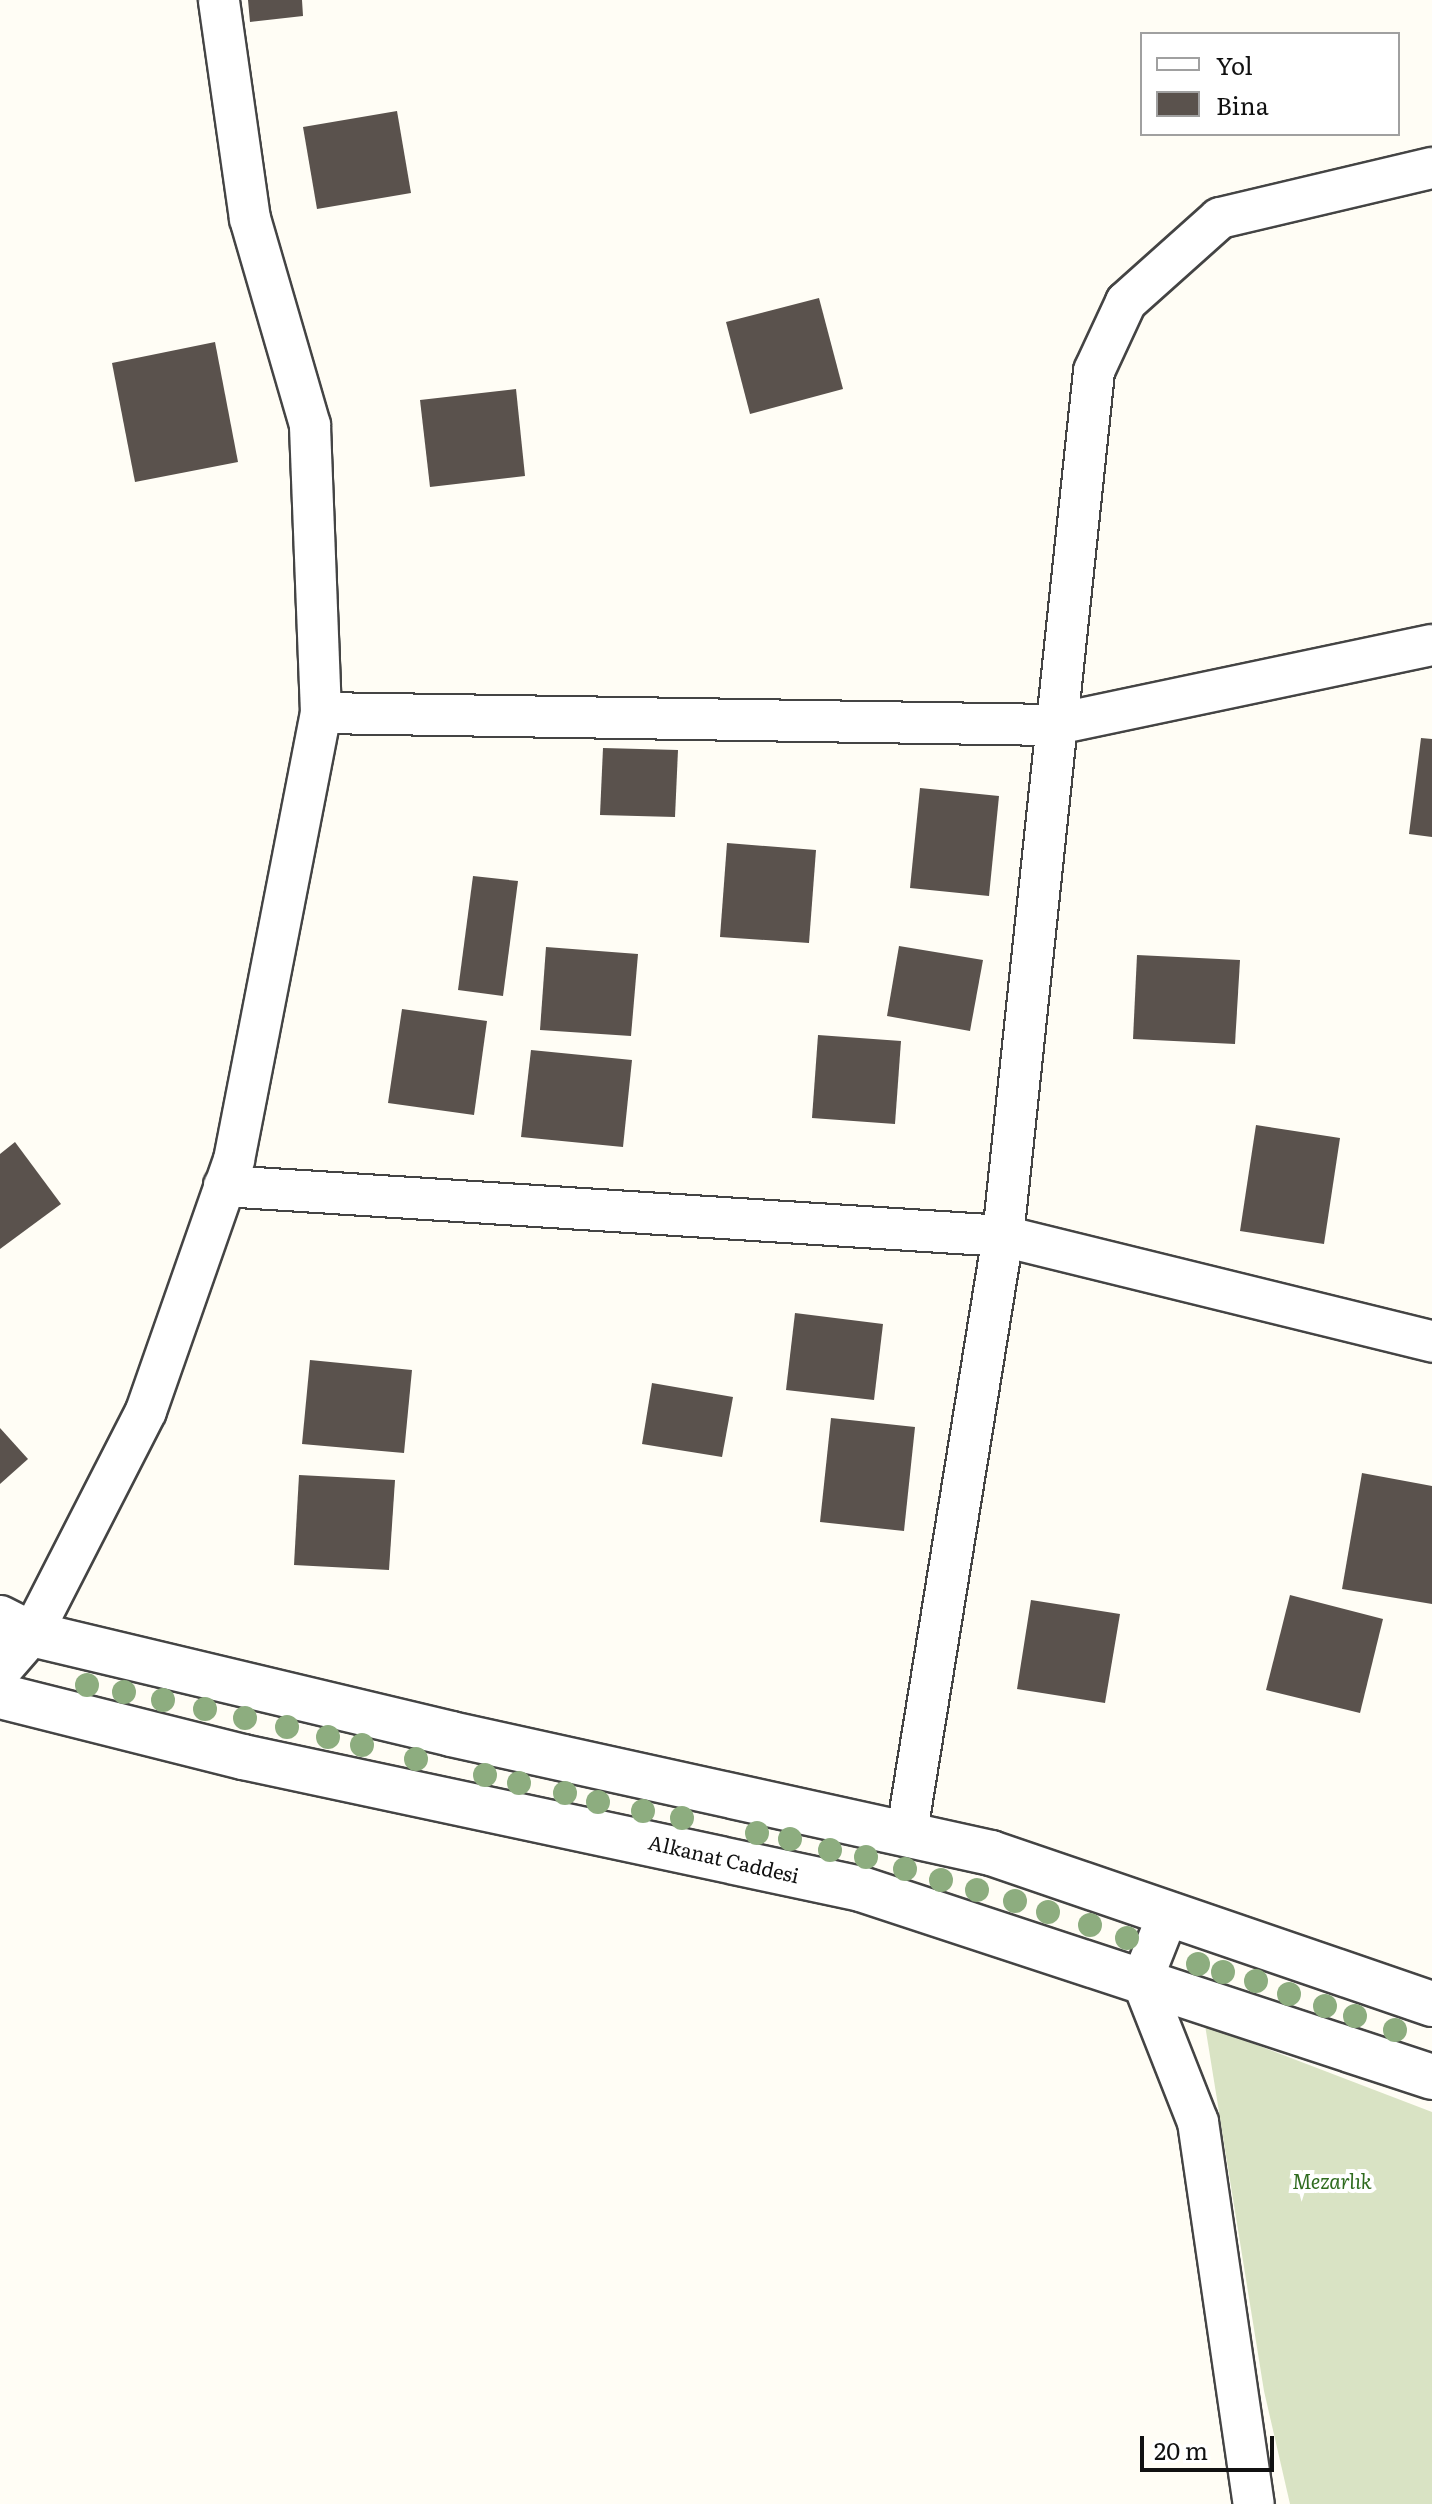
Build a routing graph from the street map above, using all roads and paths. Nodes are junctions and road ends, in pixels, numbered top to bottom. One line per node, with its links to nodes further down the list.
1 (219, 0): 4 (street)
2 (1432, 168): 5 (street)
3 (1432, 645): 5 (street)
4 (321, 713): 5 (street); 6 (street)
5 (1052, 725): 7 (street)
6 (224, 1186): 7 (street); 9 (street)
7 (1003, 1236): 8 (street); 12 (street)
8 (1432, 1341)
9 (16, 1626): 10 (street); 12 (street)
10 (0, 1671)
11 (0, 1696): 14 (street, Alkanat Caddesi)
12 (907, 1831): 13 (street)
13 (1167, 1917): 14 (street); 15 (street)
14 (1142, 1980): 16 (street, Alkanat Caddesi); 17 (street)
15 (1432, 2004)
16 (1432, 2077)
17 (1254, 2504)

